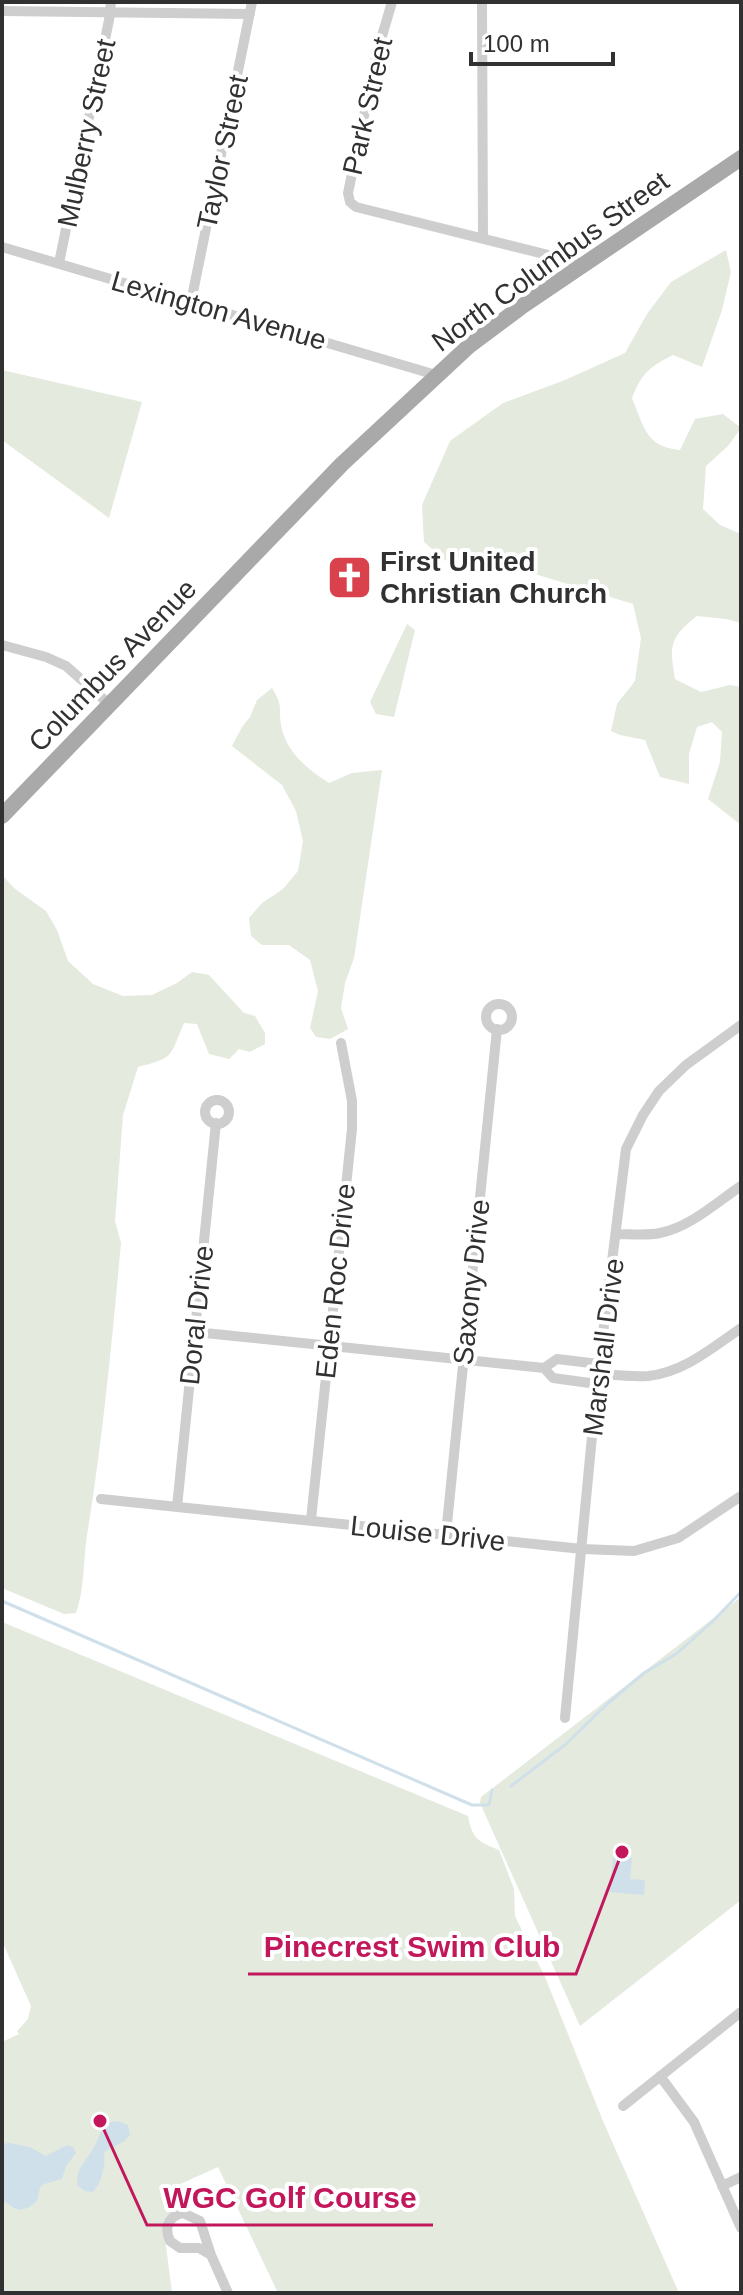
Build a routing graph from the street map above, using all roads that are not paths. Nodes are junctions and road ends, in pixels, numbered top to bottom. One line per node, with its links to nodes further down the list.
1 (252, 2): 6 (street, Taylor Street)
2 (392, 2): 8 (street, Park Street)
3 (482, 2): 8 (street)
4 (111, 7): 5 (street); 6 (street); 10 (street, Mulberry Street)
5 (2, 11)
6 (250, 14): 12 (street, Taylor Street)
7 (741, 158): 11 (main road, North Columbus Street)
8 (483, 239): 11 (street)
9 (2, 247): 10 (street, Lexington Avenue)
10 (59, 263): 12 (street, Lexington Avenue)
11 (584, 264): 13 (main road, North Columbus Street)
12 (191, 302): 13 (street, Lexington Avenue)
13 (436, 375): 14 (main road, North Columbus Street)
14 (259, 549): 16 (main road, Columbus Avenue)
15 (2, 645): 16 (street)
16 (109, 704): 17 (main road, Columbus Avenue)
17 (2, 816)
18 (741, 1025): 23 (street, Marshall Drive)
19 (497, 1029): 27 (street, Saxony Drive)
20 (341, 1043): 26 (street, Eden Roc Drive)
21 (216, 1123): 25 (street, Doral Drive)
22 (741, 1186): 23 (street)
23 (616, 1234): 29 (street, Marshall Drive)
24 (741, 1328): 29 (street)
25 (195, 1332): 26 (street); 32 (street, Doral Drive)
26 (329, 1346): 27 (street); 33 (street, Eden Roc Drive)
27 (463, 1360): 28 (street); 34 (street, Saxony Drive)
28 (544, 1368): 29 (street); 29 (street)
29 (598, 1374): 35 (street, Marshall Drive)
30 (741, 1496): 35 (street, Louise Drive)
31 (101, 1499): 32 (street, Louise Drive)
32 (177, 1507): 33 (street, Louise Drive)
33 (311, 1520): 34 (street, Louise Drive)
34 (446, 1534): 35 (street, Louise Drive)
35 (582, 1549): 36 (street, Marshall Drive)
36 (565, 1718)
37 (741, 2012): 38 (street)
38 (660, 2076): 39 (street); 41 (street)
39 (623, 2106)
40 (741, 2177): 41 (street)
41 (722, 2186): 42 (street)
42 (741, 2228)
43 (211, 2255): 43 (street); 44 (street)
44 (228, 2293)

